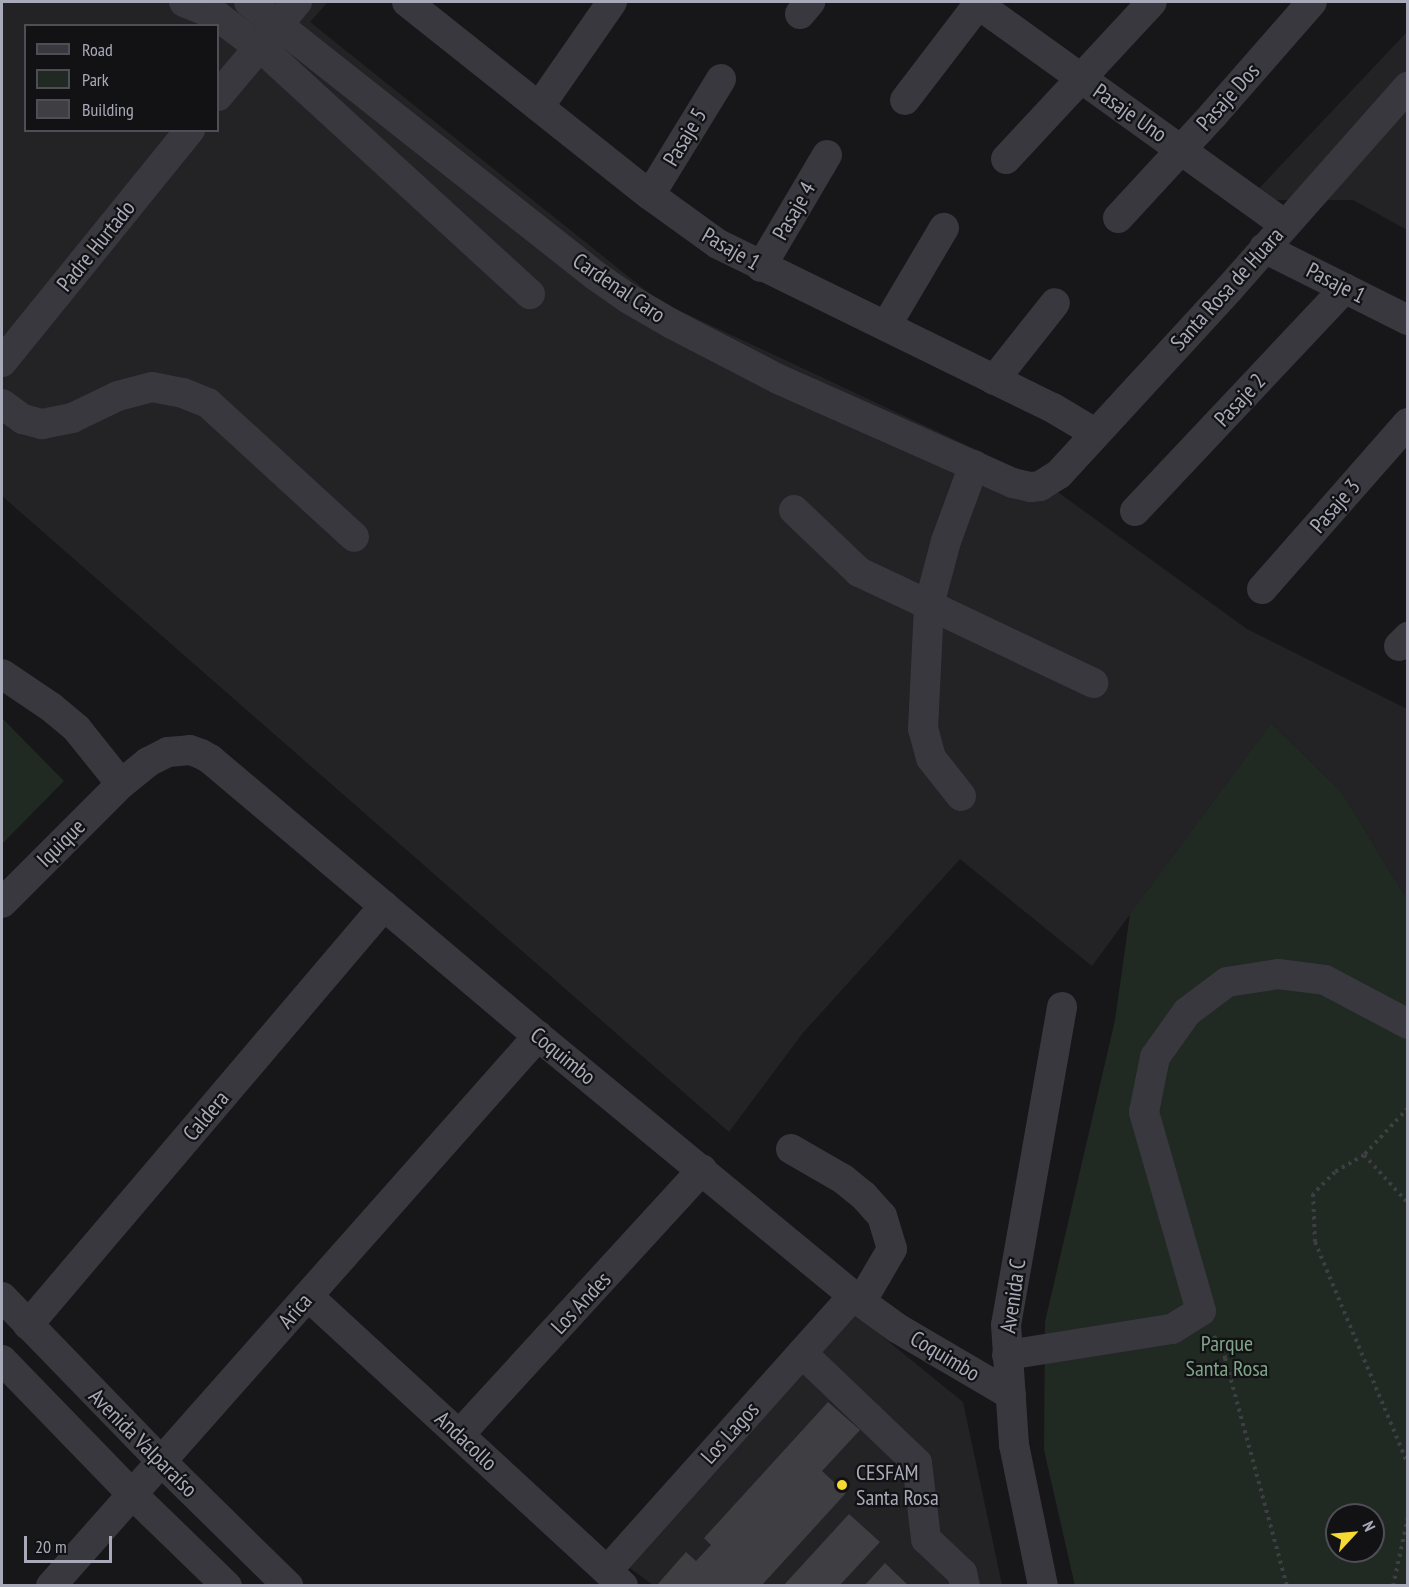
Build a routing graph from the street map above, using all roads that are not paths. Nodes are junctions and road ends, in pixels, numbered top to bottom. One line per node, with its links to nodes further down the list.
1 (184, 2): 11 (street)
2 (249, 2): 10 (street, Cardenal Caro)
3 (297, 2): 10 (street)
4 (407, 2): 9 (street, Pasaje 1)
5 (612, 2): 17 (street)
6 (978, 2): 13 (street, Pasaje Uno); 16 (street)
7 (1152, 2): 13 (street)
8 (1312, 2): 19 (street, Pasaje Dos)
9 (441, 13): 17 (street, Pasaje 1)
10 (277, 23): 11 (street); 38 (street, Cardenal Caro)
11 (258, 46): 15 (street); 29 (street)
12 (721, 79): 22 (street, Pasaje 5)
13 (1081, 79): 19 (street, Pasaje Uno); 21 (street)
14 (1407, 87): 24 (street, Santa Rosa de Huara)
15 (219, 95)
16 (905, 100)
17 (539, 107): 22 (street, Pasaje 1)
18 (188, 132): 33 (street, Padre Hurtado)
19 (1182, 148): 23 (street, Pasaje Dos); 24 (street, Pasaje Uno)
20 (827, 155): 27 (street, Pasaje 4)
21 (1006, 159)
22 (650, 195): 27 (street, Pasaje 1)
23 (1118, 218)
24 (1285, 225): 26 (street, Santa Rosa de Huara)
25 (944, 228): 32 (street)
26 (1264, 248): 28 (street, Pasaje 1); 37 (street, Santa Rosa de Huara)
27 (761, 267): 32 (street, Pasaje 1)
28 (1345, 288): 31 (street, Pasaje 1); 41 (street, Pasaje 2)
29 (530, 294)
30 (1055, 303): 34 (street)
31 (1407, 320)
32 (886, 326): 34 (street, Pasaje 1)
33 (2, 362)
34 (994, 380): 37 (street, Pasaje 1)
35 (2, 404): 42 (street)
36 (1407, 423): 43 (street, Pasaje 3)
37 (1095, 432): 39 (street, Santa Rosa de Huara)
38 (974, 465): 39 (street, Cardenal Caro); 44 (street)
39 (1040, 486)
40 (794, 510): 44 (street)
41 (1135, 512)
42 (354, 537)
43 (1262, 589)
44 (929, 605): 46 (street); 48 (street)
45 (2, 674): 47 (street)
46 (1093, 683)
47 (121, 784): 49 (street, Iquique); 50 (street, Coquimbo)
48 (961, 796)
49 (2, 903)
50 (384, 906): 53 (street, Coquimbo); 59 (street, Caldera)
51 (1062, 1007): 61 (street, Avenida C)
52 (1407, 1024): 61 (street)
53 (538, 1036): 55 (street, Coquimbo); 56 (street, Arica)
54 (791, 1149): 58 (street, Los Lagos)
55 (702, 1170): 58 (street, Coquimbo); 64 (street, Los Andes)
56 (308, 1296): 64 (street, Andacollo); 65 (street, Arica)
57 (2, 1297): 59 (street, Avenida Valparaíso)
58 (857, 1299): 60 (street, Los Lagos); 63 (street, Coquimbo)
59 (28, 1325): 65 (street, Avenida Valparaíso)
60 (802, 1353): 67 (street, Los Lagos); 71 (street)
61 (1007, 1355): 63 (street, Avenida C)
62 (2, 1360): 66 (street, Avenida Valparaíso)
63 (1011, 1395): 72 (street, Avenida C)
64 (459, 1435): 67 (street, Andacollo)
65 (162, 1462): 66 (street, Arica); 70 (street, Avenida Valparaíso)
66 (133, 1495): 68 (street, Arica); 69 (street, Avenida Valparaíso)
67 (615, 1578)
68 (51, 1586)
69 (227, 1586)
70 (288, 1586)
71 (965, 1586)
72 (1043, 1586)

